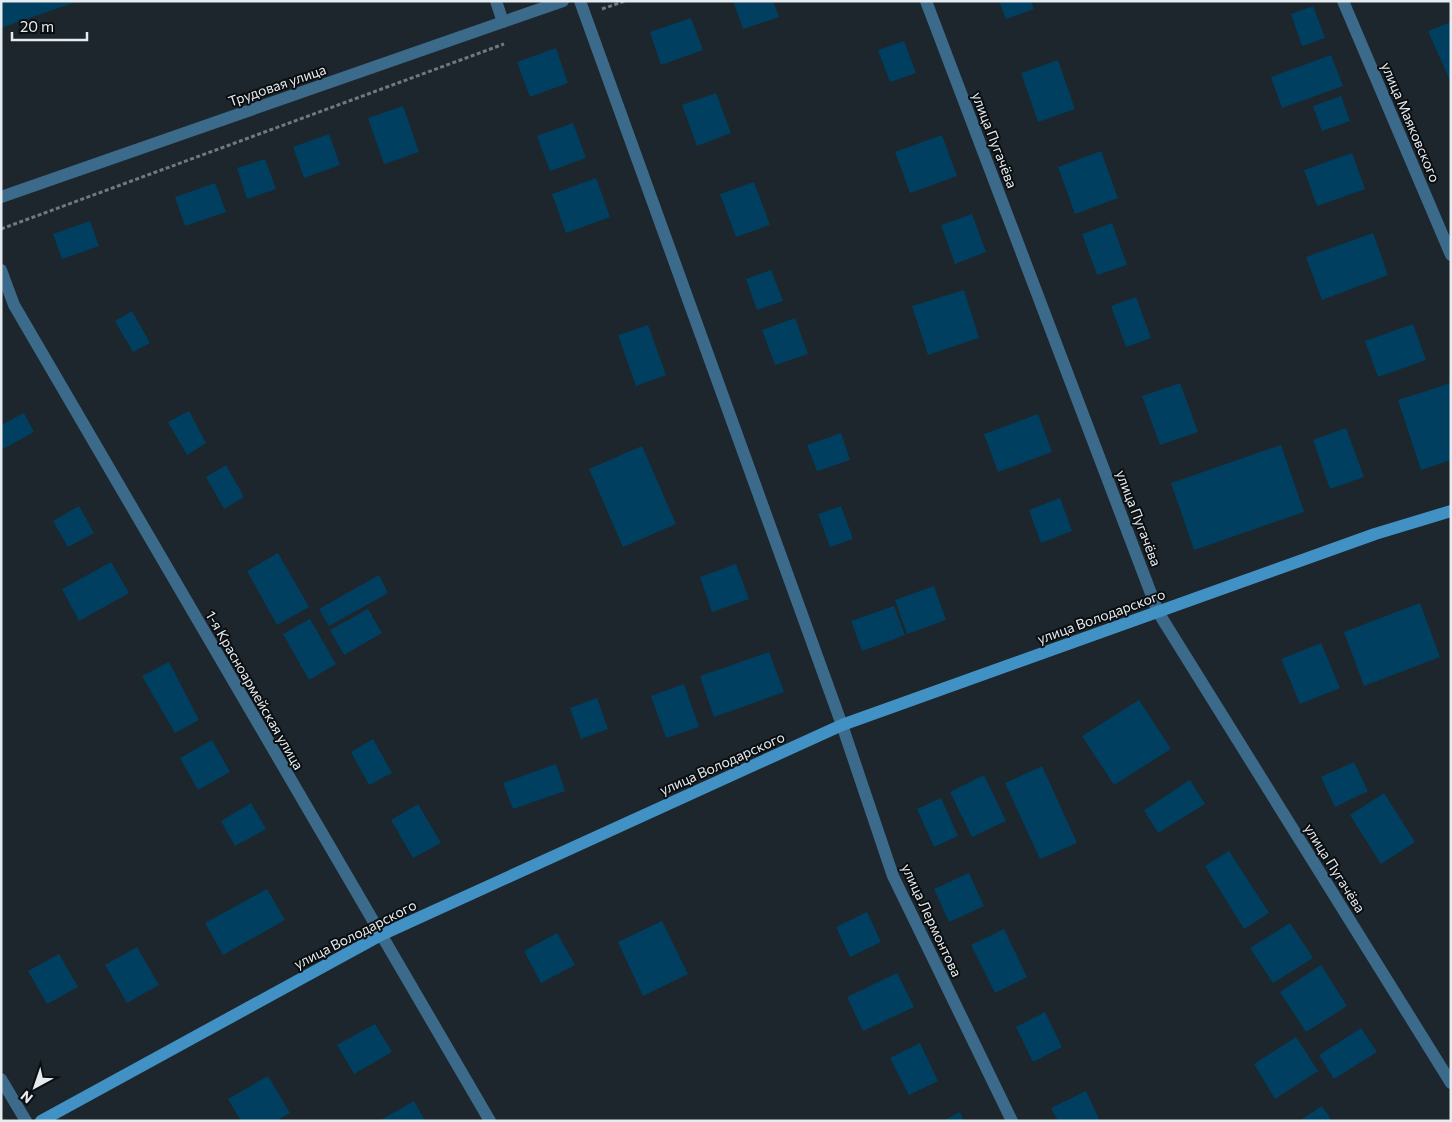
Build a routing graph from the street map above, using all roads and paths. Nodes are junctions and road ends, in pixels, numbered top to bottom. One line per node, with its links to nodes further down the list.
1 (496, 1): 8 (street)
2 (563, 1): 8 (street, Трудовая улица)
3 (580, 1): 7 (street, улица Лермонтова)
4 (625, 1): 7 (path)
5 (926, 1): 15 (street, улица Пугачёва)
6 (1343, 1): 12 (street, улица Маяковского)
7 (584, 15): 16 (street, улица Лермонтова)
8 (503, 22): 10 (street, Трудовая улица)
9 (509, 42): 11 (path)
10 (1, 197)
11 (1, 228)
12 (1451, 254)
13 (1, 270): 17 (street, 1-я Красноармейская улица)
14 (1451, 511): 15 (main road, улица Володарского)
15 (1158, 612): 16 (main road, улица Володарского); 19 (street, улица Пугачёва)
16 (842, 725): 17 (main road, улица Володарского); 23 (street, улица Лермонтова)
17 (381, 935): 21 (main road, улица Володарского); 22 (street, 1-я Красноармейская улица)
18 (1, 1079): 20 (street)
19 (1451, 1083)
20 (26, 1121)
21 (41, 1121)
22 (490, 1121)
23 (1012, 1121)

